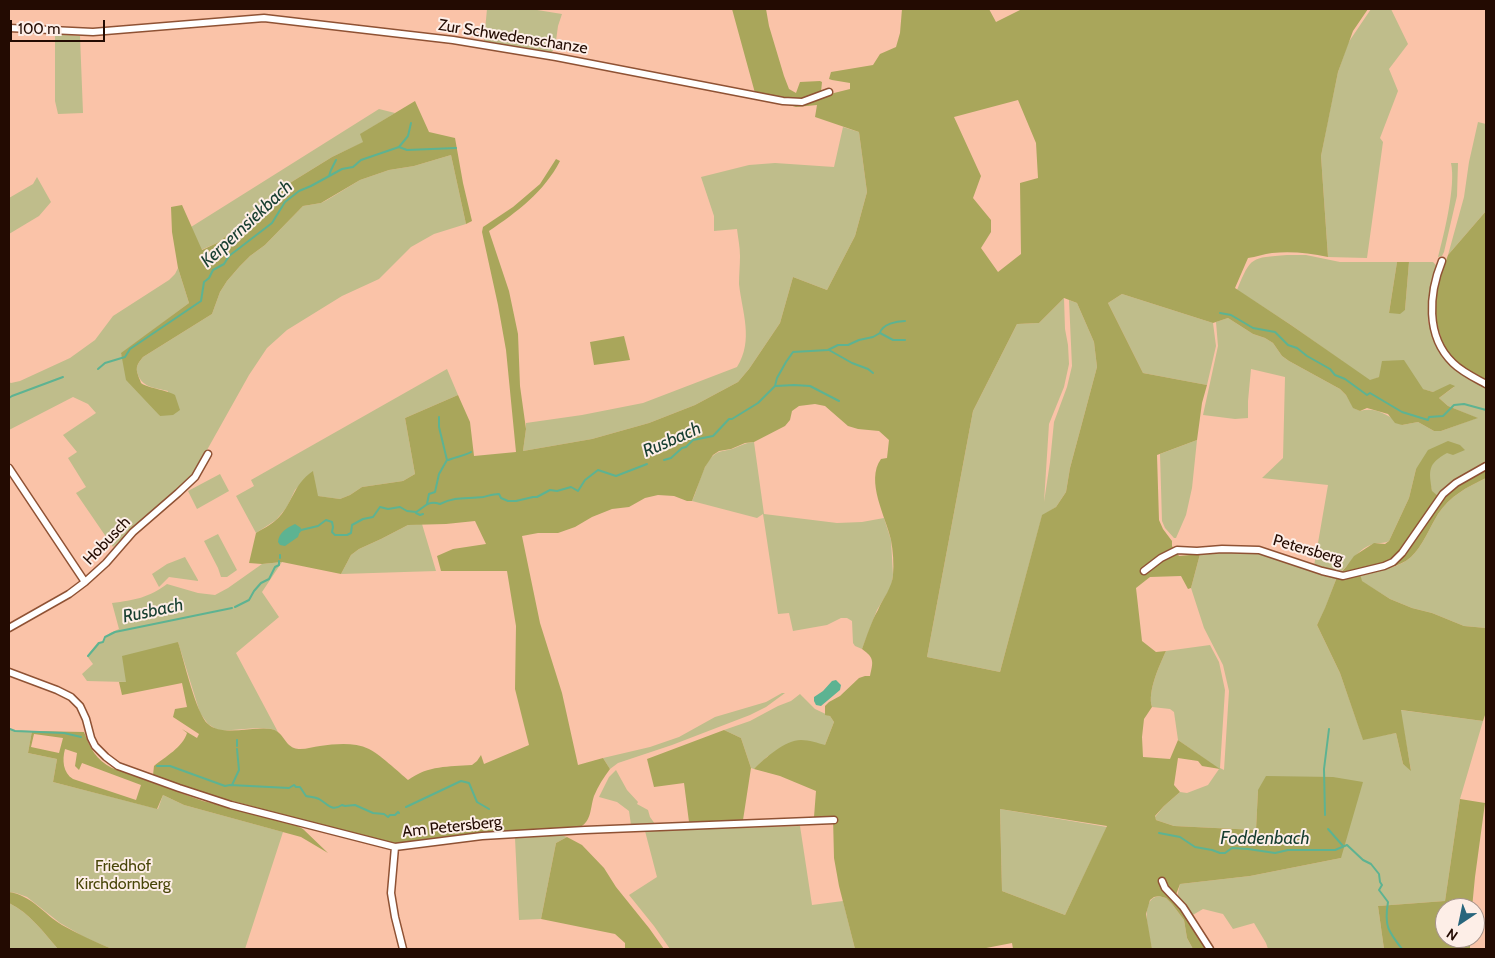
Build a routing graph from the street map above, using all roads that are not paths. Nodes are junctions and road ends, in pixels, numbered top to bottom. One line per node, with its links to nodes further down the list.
1 (9, 28): 2 (street, Zur Schwedenschanze)
2 (829, 92)
3 (1442, 261): 4 (street)
4 (1486, 384)
5 (208, 454): 9 (street, Hobusch)
6 (1486, 466): 8 (street, Petersberg)
7 (9, 468): 9 (street)
8 (1144, 571)
9 (86, 582): 10 (street, Hobusch)
10 (9, 628)
11 (9, 672): 13 (street, Am Petersberg)
12 (834, 820): 13 (street, Am Petersberg)
13 (395, 847): 15 (street)
14 (1162, 881): 16 (street)
15 (403, 949)
16 (1210, 949)

